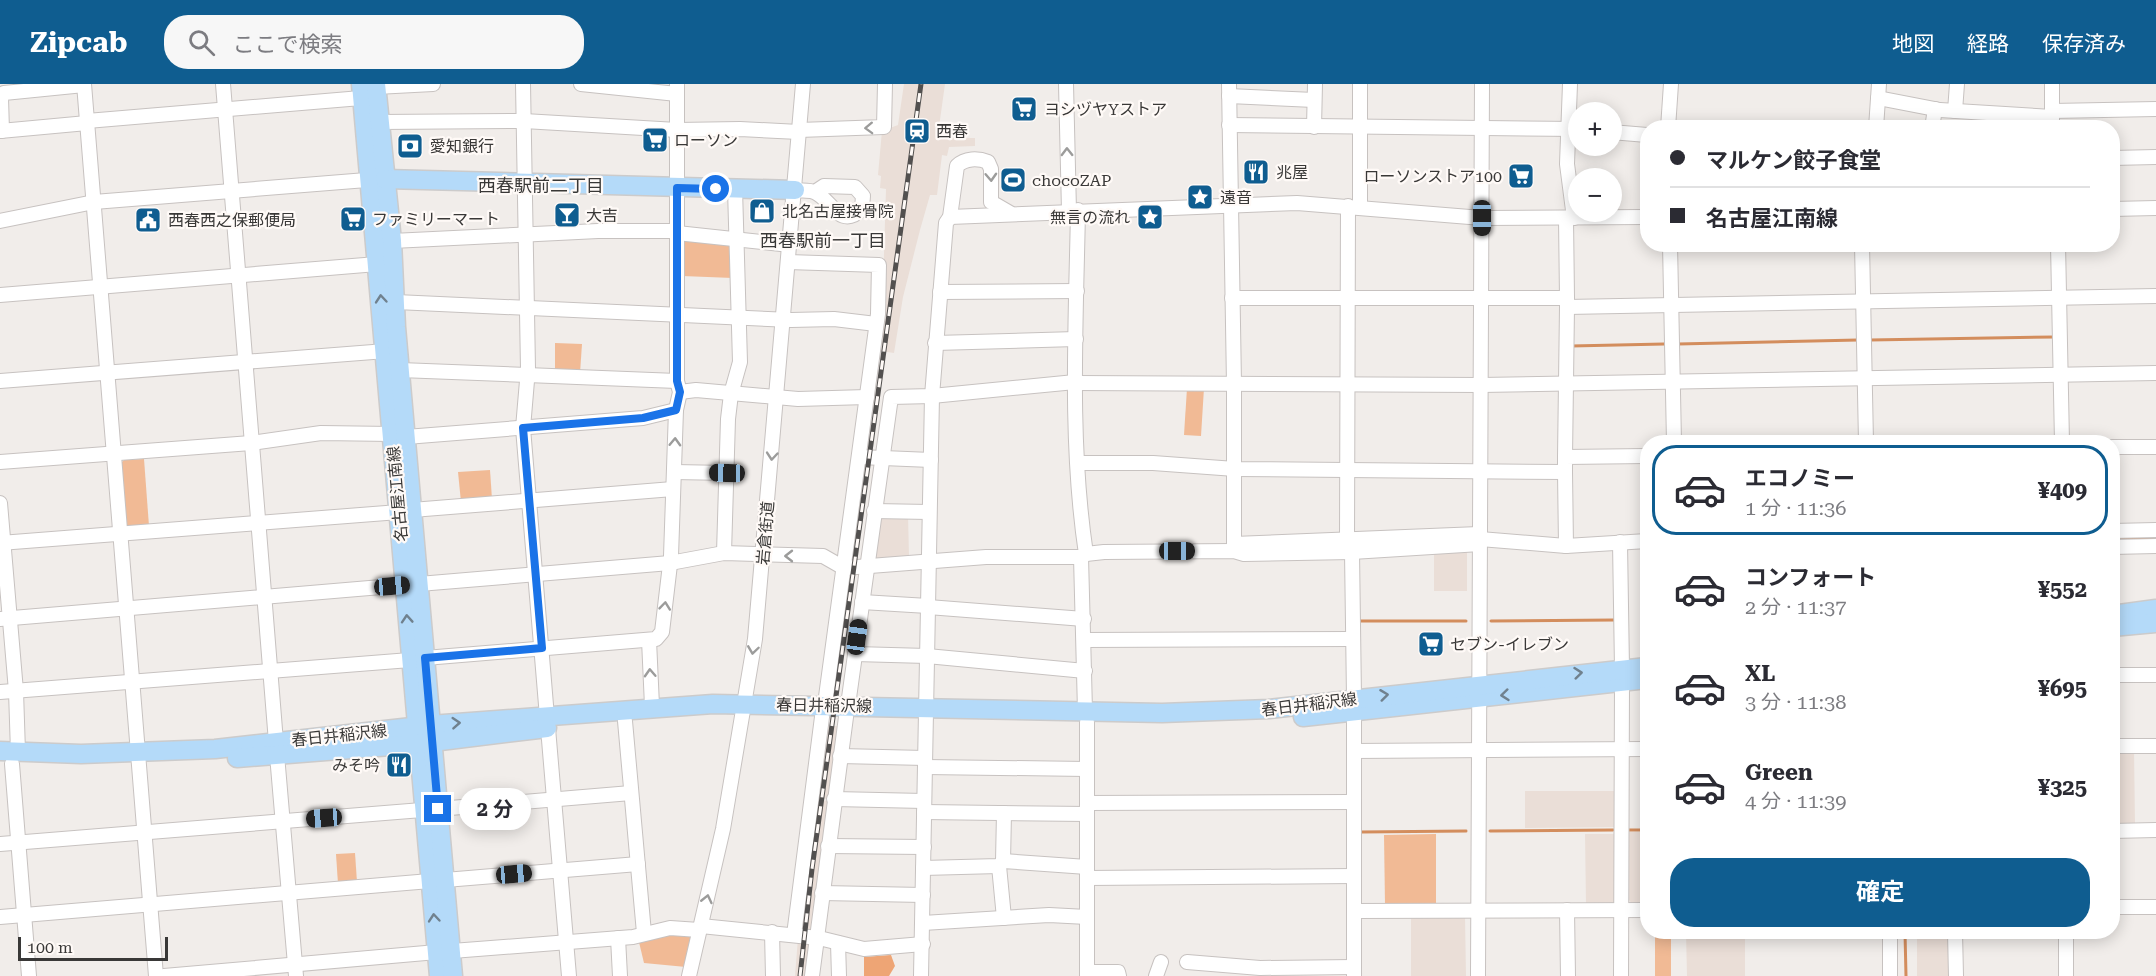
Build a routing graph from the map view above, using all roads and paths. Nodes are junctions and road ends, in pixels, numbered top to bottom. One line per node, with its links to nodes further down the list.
1 (223, 84): 25 (street)
2 (433, 84): 17 (street)
3 (523, 84): 31 (street)
4 (581, 84): 18 (street)
5 (803, 84): 41 (street, 岩倉街道)
6 (885, 84): 41 (street, one-way to 41)
7 (1066, 84): 61 (street, one-way to 7)
8 (1315, 84): 21 (street)
9 (1360, 84): 37 (street)
10 (1482, 84): 36 (street)
11 (1570, 84): 22 (street)
12 (1671, 84): 28 (street)
13 (1879, 84): 20 (street)
14 (1957, 84): 26 (street)
15 (2052, 84): 27 (street)
16 (84, 85): 32 (street); 40 (street)
17 (369, 88): 25 (street); 33 (main road, 名古屋江南線); 47 (main road, 名古屋江南線)
18 (677, 89): 39 (street)
19 (1229, 90): 21 (street); 34 (street)
20 (1878, 98): 23 (street); 29 (street)
21 (1314, 99): 35 (street)
22 (1572, 102)
23 (1935, 109): 26 (street); 30 (street)
24 (2156, 109): 27 (street)
25 (225, 110): 32 (street); 52 (street)
26 (1955, 111): 27 (street)
27 (2052, 119)
28 (1669, 120)
29 (1877, 120)
30 (1933, 120)
31 (524, 121): 33 (street); 39 (street); 49 (street)
32 (87, 122): 40 (street); 55 (street)
33 (380, 122): 47 (main road, 名古屋江南線)
34 (1229, 125): 35 (street); 57 (street)
35 (1314, 127): 37 (street)
36 (1482, 127): 37 (street); 38 (street); 67 (street)
37 (1360, 128): 58 (street)
38 (1568, 129)
39 (677, 130): 41 (street); 50 (street)
40 (1, 131)
41 (799, 131): 53 (street, 岩倉街道)
42 (1622, 133): 43 (street)
43 (1640, 134)
44 (1569, 156): 48 (street)
45 (2156, 157): 46 (street)
46 (2120, 158)
47 (377, 179): 49 (main road); 52 (street); 74 (main road, 名古屋江南線); 80 (main road, 名古屋江南線)
48 (1568, 182)
49 (526, 183): 50 (main road); 72 (street)
50 (677, 188): 51 (main road); 71 (street)
51 (735, 189): 53 (main road); 73 (street)
52 (229, 190): 55 (street); 81 (street)
53 (795, 190): 54 (street); 75 (street, 岩倉街道)
54 (815, 192)
55 (94, 202): 69 (street); 82 (street)
56 (991, 202): 62 (street); 63 (street, one-way to 56); 64 (street)
57 (1231, 205): 58 (street); 61 (street); 87 (street)
58 (1354, 206): 67 (street); 88 (street)
59 (2156, 208): 60 (street)
60 (2120, 209)
61 (1073, 210): 62 (street); 83 (street)
62 (1010, 213): 64 (street)
63 (950, 217): 64 (street); 84 (street)
64 (986, 217)
65 (1622, 217): 66 (street)
66 (1640, 217)
67 (1482, 218): 68 (street); 89 (street)
68 (1568, 218)
69 (0, 221)
70 (1570, 222): 93 (street)
71 (677, 232): 72 (street); 73 (street); 96 (street)
72 (526, 234): 74 (street); 95 (street)
73 (735, 239): 75 (street); 97 (street)
74 (392, 241): 91 (main road, 名古屋江南線)
75 (790, 245): 79 (street, 岩倉街道)
76 (1670, 252): 94 (street)
77 (1862, 252): 92 (street)
78 (2058, 252): 90 (street)
79 (788, 262): 98 (street, 岩倉街道); 99 (street)
80 (377, 264): 81 (street); 102 (main road, 名古屋江南線, one-way to 80)
81 (237, 276): 82 (street); 103 (street)
82 (101, 287): 85 (street); 105 (street)
83 (1077, 291): 84 (street); 100 (street)
84 (940, 292): 101 (street)
85 (0, 296)
86 (2156, 296): 90 (street)
87 (1232, 298): 88 (street); 113 (street)
88 (1348, 298): 89 (street); 115 (street)
89 (1481, 298): 93 (street); 116 (street)
90 (2059, 298): 92 (street); 108 (street)
91 (396, 302): 95 (street); 104 (main road, 名古屋江南線)
92 (1863, 302): 94 (street); 109 (street)
93 (1567, 303): 94 (street); 114 (street)
94 (1671, 305): 112 (street)
95 (527, 308): 96 (street); 107 (street)
96 (677, 314): 97 (street); 117 (street)
97 (739, 318): 98 (street); 118 (street)
98 (783, 320): 99 (street); 121 (street, 岩倉街道)
99 (876, 324): 120 (street)
100 (1076, 339): 101 (street); 111 (street)
101 (935, 343): 119 (street)
102 (386, 351): 103 (street); 124 (main road, 名古屋江南線)
103 (244, 361): 105 (street); 128 (street)
104 (400, 370): 107 (street); 124 (main road, 名古屋江南線)
105 (107, 372): 110 (street); 131 (street)
106 (2156, 373): 108 (street)
107 (527, 374): 117 (street); 123 (street)
108 (2061, 374): 109 (street); 127 (street)
109 (1864, 379): 112 (street); 126 (street)
110 (0, 381)
111 (1076, 382): 113 (street); 119 (street); 138 (street)
112 (1673, 382): 114 (street); 125 (street)
113 (1234, 384): 115 (street); 139 (street)
114 (1565, 384): 116 (street); 134 (street)
115 (1347, 385): 116 (street); 140 (street)
116 (1481, 385): 141 (street)
117 (678, 386): 118 (street); 122 (street)
118 (731, 394): 121 (street); 144 (street)
119 (932, 396): 135 (street); 136 (street)
120 (867, 397): 121 (street); 133 (street)
121 (777, 398): 165 (street, 岩倉街道, one-way to 165)
122 (676, 410): 123 (street); 142 (street, one-way to 122)
123 (523, 428): 124 (street); 146 (street)
124 (399, 435): 128 (street); 148 (main road, 名古屋江南線)
125 (1674, 435)
126 (1866, 435)
127 (2062, 435)
128 (251, 443): 131 (street); 151 (street)
129 (2120, 447): 130 (street)
130 (2156, 447)
131 (114, 452): 137 (street); 154 (street)
132 (1640, 456): 134 (street)
133 (859, 457): 135 (street); 169 (street)
134 (1565, 457): 143 (street)
135 (881, 460): 136 (street); 149 (street)
136 (930, 460): 150 (street)
137 (0, 462)
138 (1078, 463): 139 (street); 166 (street)
139 (1235, 469): 140 (street); 163 (street)
140 (1347, 470): 141 (street); 159 (street)
141 (1480, 471): 143 (street); 155 (street)
142 (674, 472): 144 (street); 145 (street)
143 (1565, 472): 160 (street)
144 (727, 473): 164 (street)
145 (673, 489): 146 (street); 168 (street)
146 (529, 501): 148 (street); 171 (street)
147 (0, 503): 158 (street)
148 (406, 511): 151 (street); 172 (main road, 名古屋江南線)
149 (874, 511): 150 (street); 170 (street)
150 (929, 512): 167 (street)
151 (257, 523): 154 (street); 173 (street)
152 (2156, 530): 153 (street)
153 (2120, 531)
154 (121, 534): 158 (street); 176 (street)
155 (1480, 539): 159 (street); 160 (street); 199 (street)
156 (1640, 541): 157 (street)
157 (1620, 542): 160 (street); 195 (street)
158 (2, 543): 179 (street)
159 (1349, 546): 163 (street); 183 (street)
160 (1566, 546)
161 (2156, 546): 162 (street)
162 (2120, 547)
163 (1234, 548): 166 (street)
164 (724, 553): 165 (street); 168 (street)
165 (764, 555): 169 (street, one-way to 165); 203 (street, 岩倉街道, one-way to 203)
166 (1084, 556): 167 (street); 180 (street)
167 (929, 560): 170 (street); 175 (street)
168 (670, 563): 171 (street); 184 (street, one-way to 168)
169 (844, 568): 170 (street); 204 (street)
170 (867, 568): 174 (street)
171 (536, 574): 172 (street); 186 (street)
172 (412, 585): 173 (street); 189 (main road, 名古屋江南線)
173 (263, 598): 176 (street); 191 (street)
174 (862, 602): 175 (street); 187 (street)
175 (928, 606): 180 (street); 188 (street)
176 (126, 608): 179 (street); 197 (street)
177 (2156, 609): 178 (main road)
178 (2120, 614)
179 (5, 618): 198 (street)
180 (1084, 619): 185 (street)
181 (2156, 623): 182 (main road)
182 (2120, 626)
183 (1353, 639): 185 (street); 201 (street)
184 (649, 640): 186 (street); 202 (street, one-way to 184)
185 (1084, 640): 192 (street)
186 (542, 648): 189 (street); 209 (street)
187 (855, 654): 188 (street); 205 (street)
188 (927, 656): 192 (street); 206 (street)
189 (417, 659): 191 (street); 210 (main road, 名古屋江南線)
190 (1640, 669): 195 (main road, 春日井稲沢線)
191 (269, 671): 197 (street); 213 (street)
192 (1085, 671): 207 (street)
193 (2120, 675): 194 (street)
194 (2156, 675)
195 (1622, 676): 196 (main road, 春日井稲沢線); 199 (main road, 春日井稲沢線); 214 (street)
196 (1640, 679)
197 (131, 682): 198 (street); 220 (street)
198 (16, 691): 200 (street); 219 (street)
199 (1479, 691): 201 (main road, 春日井稲沢線); 216 (street)
200 (0, 692)
201 (1354, 705): 207 (main road, 春日井稲沢線); 217 (street)
202 (652, 706): 203 (main road, 春日井稲沢線); 209 (main road, 春日井稲沢線)
203 (745, 709): 204 (main road, 春日井稲沢線); 208 (main road, 春日井稲沢線); 262 (street, 岩倉街道, one-way to 203)
204 (824, 711): 205 (main road, 春日井稲沢線); 265 (street)
205 (847, 711): 206 (main road, 春日井稲沢線); 218 (street)
206 (926, 712): 207 (main road, 春日井稲沢線); 221 (street)
207 (1086, 717): 222 (street)
208 (625, 721): 209 (main road, 春日井稲沢線); 223 (street)
209 (548, 723): 210 (main road, 春日井稲沢線); 224 (street)
210 (423, 735): 213 (main road, 春日井稲沢線); 229 (main road, 名古屋江南線)
211 (2120, 746): 212 (street)
212 (2156, 746)
213 (276, 749): 220 (main road, 春日井稲沢線); 231 (street)
214 (1622, 749): 215 (street); 216 (street); 255 (street)
215 (1640, 749)
216 (1478, 750): 217 (street); 253 (street)
217 (1354, 751): 226 (street)
218 (840, 756): 221 (street); 225 (street)
219 (8, 758): 220 (main road, 春日井稲沢線); 235 (street)
220 (138, 760): 234 (street)
221 (925, 763): 222 (street); 227 (street)
222 (1087, 769): 228 (street)
223 (631, 793): 224 (street); 239 (street)
224 (554, 799): 229 (street); 242 (street)
225 (834, 800): 227 (street); 237 (street)
226 (1354, 802): 228 (street); 244 (street)
227 (924, 806): 230 (street); 238 (street)
228 (1087, 808): 230 (street); 243 (street)
229 (430, 809): 231 (street); 245 (main road, 名古屋江南線)
230 (1004, 813): 240 (street)
231 (282, 821): 234 (street); 246 (street)
232 (2156, 830): 233 (street)
233 (2120, 831)
234 (144, 832): 235 (street); 249 (street)
235 (18, 843): 236 (street); 257 (street)
236 (0, 844)
237 (828, 846): 238 (street); 247 (street)
238 (924, 847): 241 (street)
239 (638, 864): 242 (street); 263 (street)
240 (1001, 864): 241 (street); 243 (street); 260 (street)
241 (923, 868): 248 (street)
242 (560, 870): 245 (street); 271 (street)
243 (1087, 873): 244 (street); 259 (street)
244 (1354, 876): 252 (street)
245 (438, 881): 246 (street); 274 (main road, 名古屋江南線)
246 (288, 893): 249 (street); 277 (street)
247 (822, 893): 248 (street); 267 (street)
248 (923, 895): 261 (street)
249 (150, 906): 257 (street); 281 (street)
250 (2120, 907): 251 (street)
251 (2156, 907)
252 (1354, 910): 253 (street); 278 (street)
253 (1478, 910): 254 (street); 294 (street)
254 (1567, 910): 255 (street); 295 (street)
255 (1622, 910): 256 (street); 296 (street)
256 (1640, 910)
257 (24, 915): 258 (street); 280 (street)
258 (0, 917)
259 (1087, 917): 260 (street); 279 (street)
260 (1004, 918): 261 (street)
261 (923, 922): 273 (street)
262 (700, 928): 263 (street); 264 (street); 287 (street, 岩倉街道)
263 (644, 933): 266 (street)
264 (772, 933): 265 (street); 288 (street)
265 (794, 935): 267 (street)
266 (618, 938): 271 (street); 286 (street)
267 (816, 938): 272 (street); 289 (street)
268 (1890, 939): 297 (street)
269 (1955, 939): 298 (street)
270 (2066, 939): 299 (street)
271 (566, 942): 274 (street); 285 (street)
272 (838, 943): 273 (street); 290 (street)
273 (923, 944): 291 (street)
274 (444, 952): 277 (street); 283 (main road, 名古屋江南線); 284 (main road, 名古屋江南線)
275 (1161, 962): 293 (street)
276 (1187, 962): 278 (street)
277 (295, 970): 282 (street)
278 (1354, 972)
279 (1088, 974): 292 (street)
280 (29, 976)
281 (156, 976)
282 (164, 976)
283 (439, 976)
284 (453, 976)
285 (569, 976)
286 (620, 976)
287 (689, 976)
288 (773, 976)
289 (812, 976)
290 (839, 976)
291 (921, 976)
292 (1119, 976)
293 (1156, 976)
294 (1478, 976)
295 (1568, 976)
296 (1621, 976)
297 (1890, 976)
298 (1956, 976)
299 (2066, 976)

